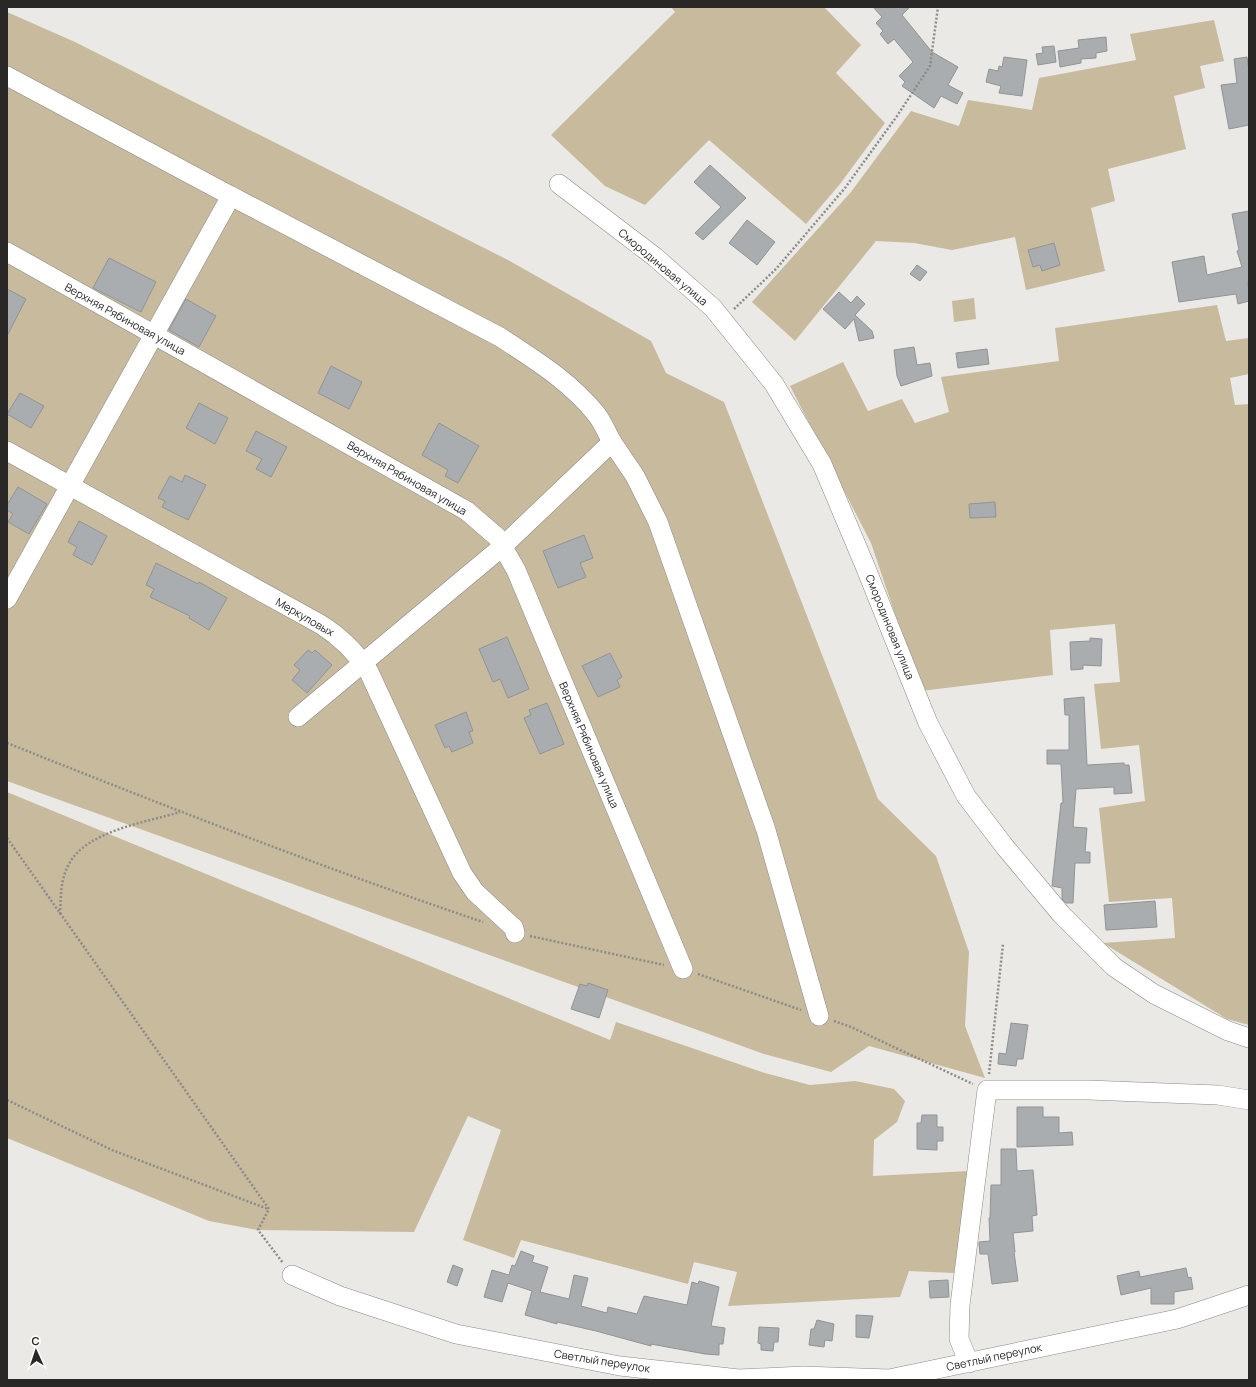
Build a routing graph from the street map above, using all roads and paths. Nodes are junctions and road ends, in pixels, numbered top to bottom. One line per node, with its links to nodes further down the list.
1 (938, 7): 6 (path)
2 (7, 76): 4 (street)
3 (559, 184): 6 (street, Смородиновая улица)
4 (231, 196): 7 (street); 8 (street)
5 (7, 252): 7 (street, Верхняя Рябиновая улица)
6 (722, 320): 22 (street, Смородиновая улица)
7 (155, 335): 10 (street); 11 (street, Верхняя Рябиновая улица)
8 (612, 442): 11 (street); 21 (street)
9 (7, 452): 10 (street, Меркуловых)
10 (70, 486): 12 (street); 13 (street, Меркуловых)
11 (502, 547): 13 (street); 20 (street, Верхняя Рябиновая улица)
12 (7, 599)
13 (364, 664): 14 (street); 18 (street, Меркуловых)
14 (298, 718)
15 (181, 812): 17 (path)
16 (7, 838): 17 (path)
17 (60, 915): 26 (path)
18 (515, 933)
19 (1003, 944): 23 (path)
20 (683, 969)
21 (819, 1016)
22 (1249, 1038)
23 (987, 1090): 25 (street); 29 (street)
24 (7, 1100): 26 (path)
25 (1249, 1100)
26 (269, 1209): 27 (path)
27 (292, 1275): 29 (street, Светлый переулок)
28 (1249, 1295): 29 (street, Светлый переулок)
29 (969, 1363)

